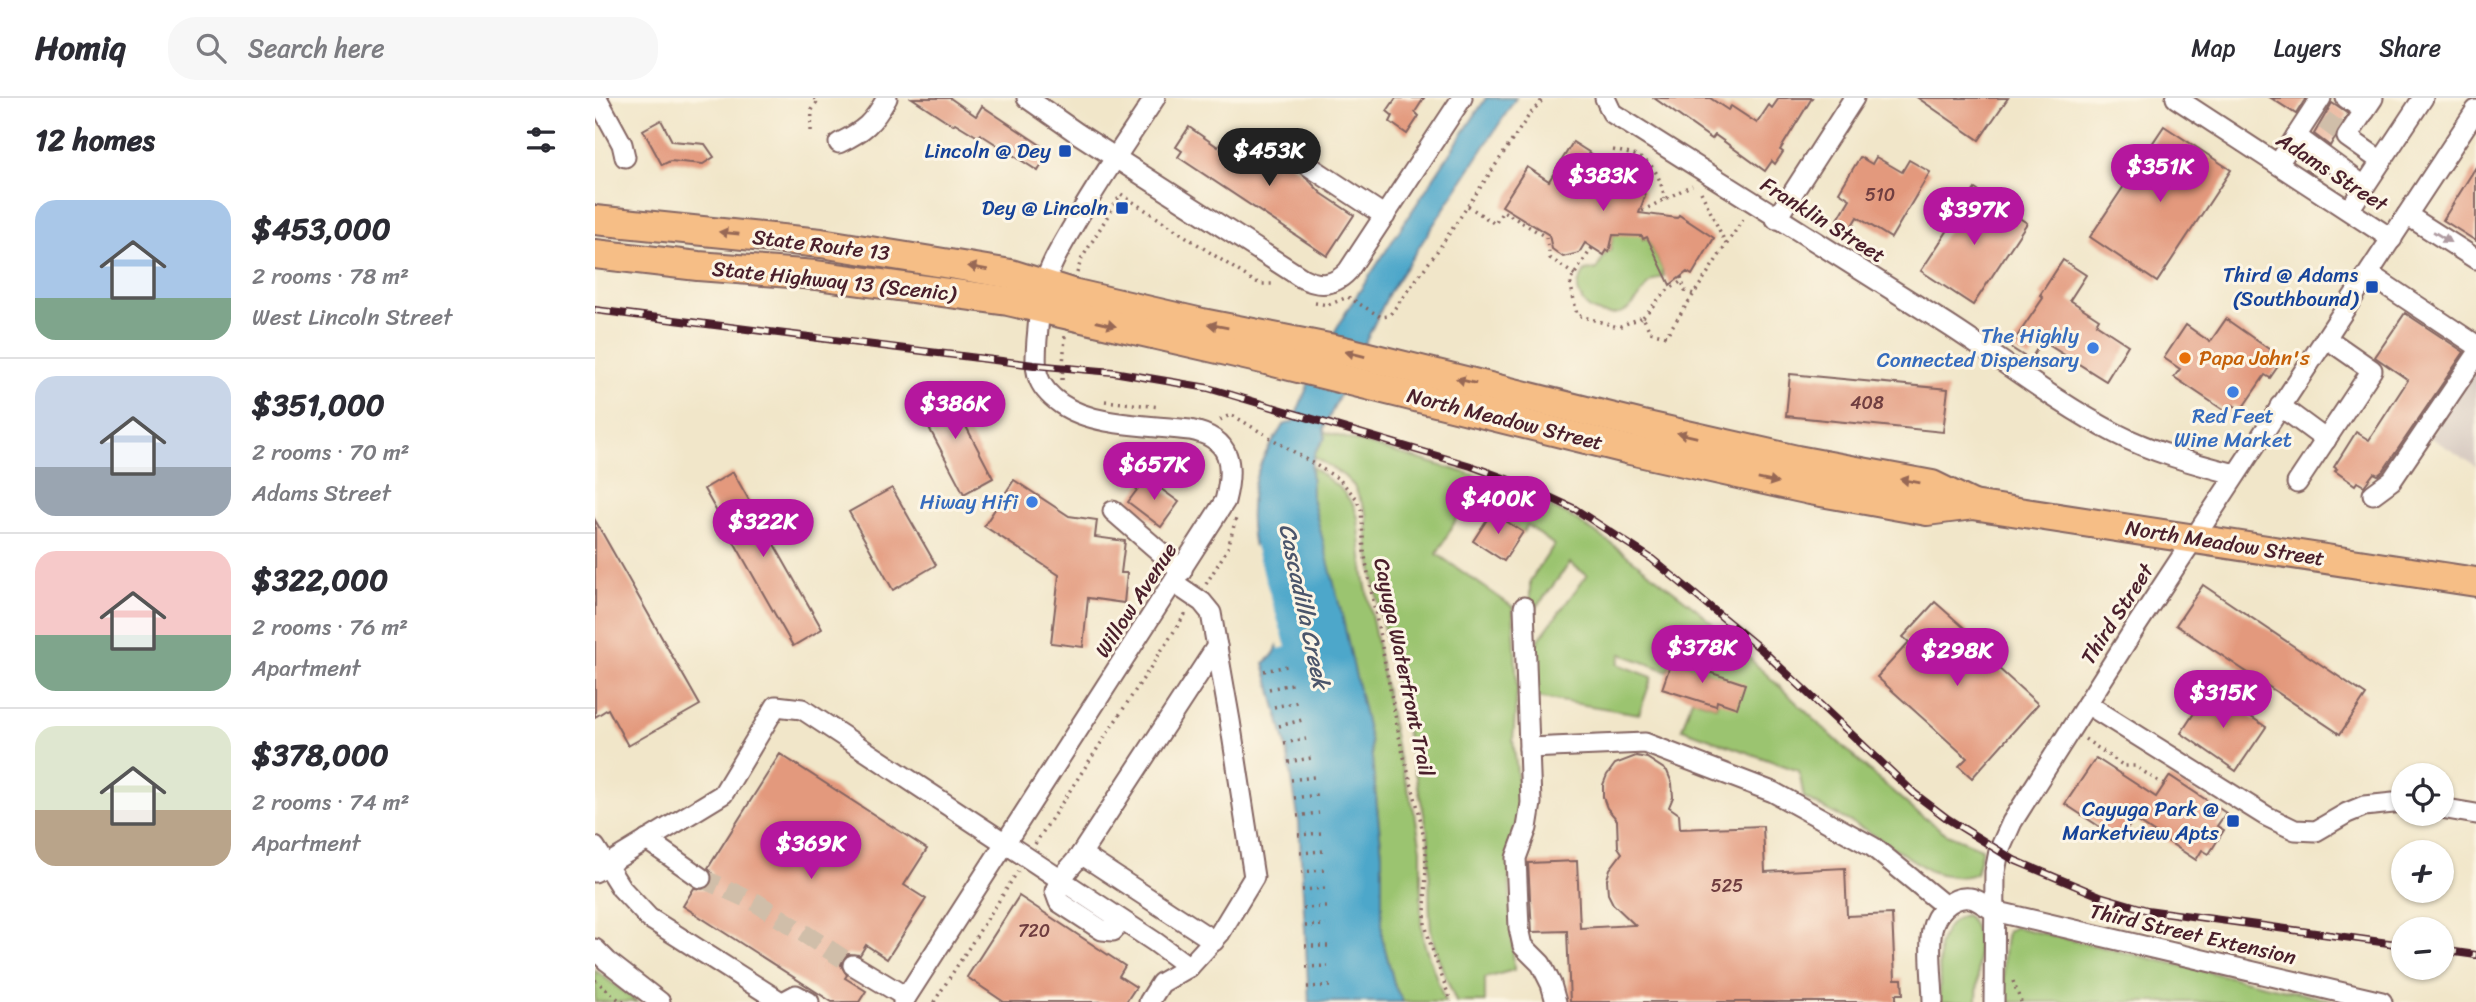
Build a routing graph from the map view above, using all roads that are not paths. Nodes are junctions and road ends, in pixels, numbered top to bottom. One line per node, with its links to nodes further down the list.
1 (597, 98): 16 (street)
2 (887, 98): 15 (street)
3 (1027, 98): 17 (street)
4 (1155, 98): 17 (street)
5 (1462, 98): 24 (street)
6 (1854, 98): 25 (street)
7 (2176, 98): 19 (street, Adams Street)
8 (2346, 98): 10 (street)
9 (2423, 98): 18 (street)
10 (2369, 104): 13 (street)
11 (1608, 106): 25 (street, Franklin Street)
12 (2476, 110): 23 (street, Third Street)
13 (2329, 120): 14 (street); 18 (street)
14 (2296, 136): 19 (street); 21 (street)
15 (839, 143)
16 (625, 157)
17 (1116, 157): 24 (street); 31 (street)
18 (2381, 161): 21 (street)
19 (2278, 164): 22 (street, Adams Street)
20 (1309, 166): 24 (street)
21 (2364, 186): 22 (street)
22 (2349, 210): 27 (street, Adams Street)
23 (2407, 215): 27 (street, Third Street); 29 (street, one-way to 29)
24 (1384, 216)
25 (1776, 219): 37 (street, Franklin Street)
26 (595, 220): 31 (highway, State Route 13, one-way to 26)
27 (2392, 239): 30 (street, Third Street)
28 (595, 254): 31 (highway, State Highway 13 (Scenic))
29 (2476, 259)
30 (2369, 274): 32 (street, Third Street); 33 (street)
31 (1042, 297): 41 (highway, North Meadow Street); 42 (street, Willow Avenue)
32 (2326, 338): 35 (street, Third Street); 36 (street)
33 (2476, 345)
34 (2476, 356): 39 (street)
35 (2280, 406): 36 (street); 37 (street, Third Street)
36 (2326, 440): 38 (street)
37 (2235, 474): 41 (street, Third Street)
38 (2297, 484)
39 (2372, 494)
40 (1113, 511): 42 (street)
41 (2195, 537): 43 (highway, North Meadow Street); 46 (street, Third Street)
42 (1178, 577): 45 (street); 52 (street, Willow Avenue)
43 (2476, 582)
44 (1524, 607): 47 (street)
45 (1217, 646): 54 (street); 60 (street)
46 (2087, 704): 48 (street); 59 (street, Third Street)
47 (1529, 748): 58 (street); 69 (street)
48 (2391, 803)
49 (2454, 810): 50 (street)
50 (2476, 814)
51 (647, 840): 52 (street); 55 (street); 56 (street)
52 (1004, 844): 57 (street); 64 (street, Willow Avenue)
53 (595, 846): 55 (street)
54 (1081, 854): 57 (street); 60 (street)
55 (601, 869): 66 (street)
56 (701, 878)
57 (1059, 879): 63 (street)
58 (1945, 906): 59 (street, Third Street Extension); 70 (street)
59 (1994, 911): 71 (street, Third Street); 72 (street, Third Street Extension)
60 (1213, 940): 63 (street)
61 (595, 949): 65 (street)
62 (853, 965): 64 (street)
63 (1189, 967): 68 (street)
64 (905, 1000)
65 (660, 1002)
66 (782, 1002): 67 (street)
67 (809, 1002)
68 (1149, 1002)
69 (1556, 1002)
70 (1933, 1002)
71 (1994, 1002)
72 (2382, 1002)

